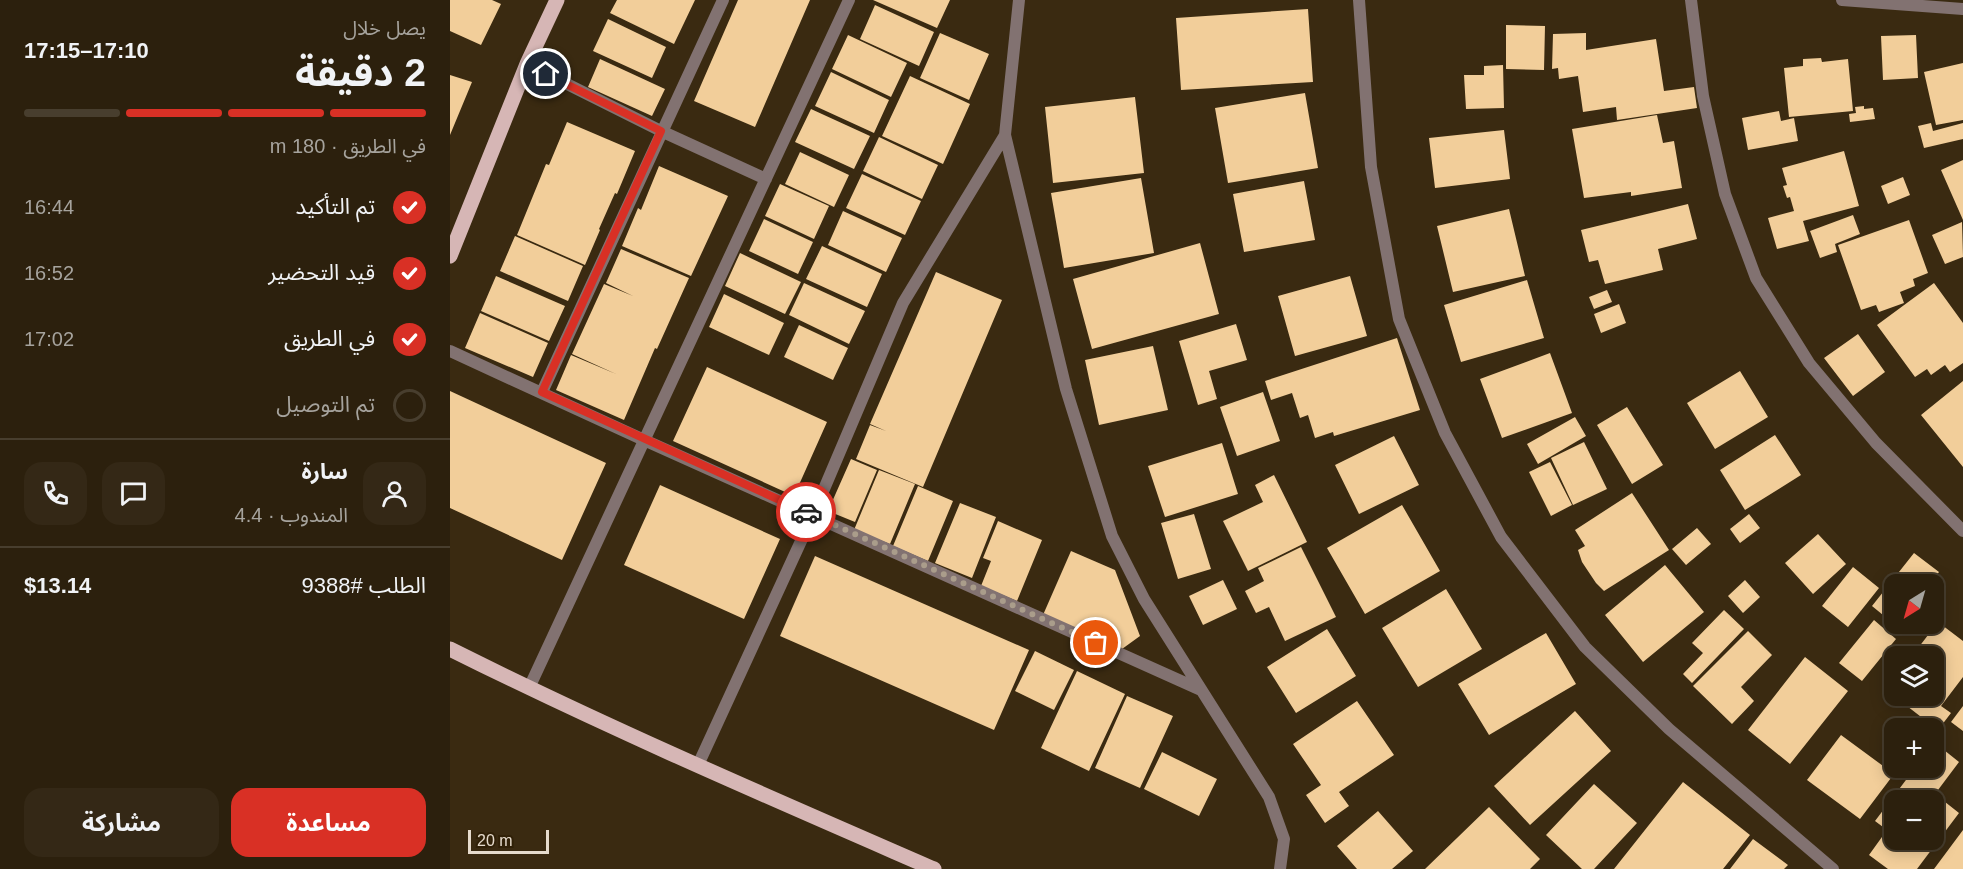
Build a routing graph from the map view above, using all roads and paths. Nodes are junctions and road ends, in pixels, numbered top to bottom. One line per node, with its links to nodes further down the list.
1 (557, 0): 9 (main road)
2 (723, 0): 10 (street)
3 (849, 0): 12 (street)
4 (1019, 0): 11 (street)
5 (1359, 0): 25 (street)
6 (1691, 0): 18 (street)
7 (1842, 0): 8 (street)
8 (1963, 9)
9 (527, 64): 10 (street); 13 (main road)
10 (661, 131): 12 (street); 15 (street)
11 (1005, 135): 17 (street); 21 (street)
12 (766, 179): 16 (street)
13 (450, 256)
14 (450, 351): 15 (street)
15 (542, 392): 16 (street)
16 (644, 440): 17 (street); 20 (street)
17 (813, 515): 21 (street); 22 (street)
18 (1963, 531)
19 (450, 649): 20 (main road)
20 (529, 688): 22 (main road)
21 (1202, 690): 24 (street)
22 (698, 765): 23 (main road)
23 (934, 869)
24 (1280, 869)
25 (1833, 869)

